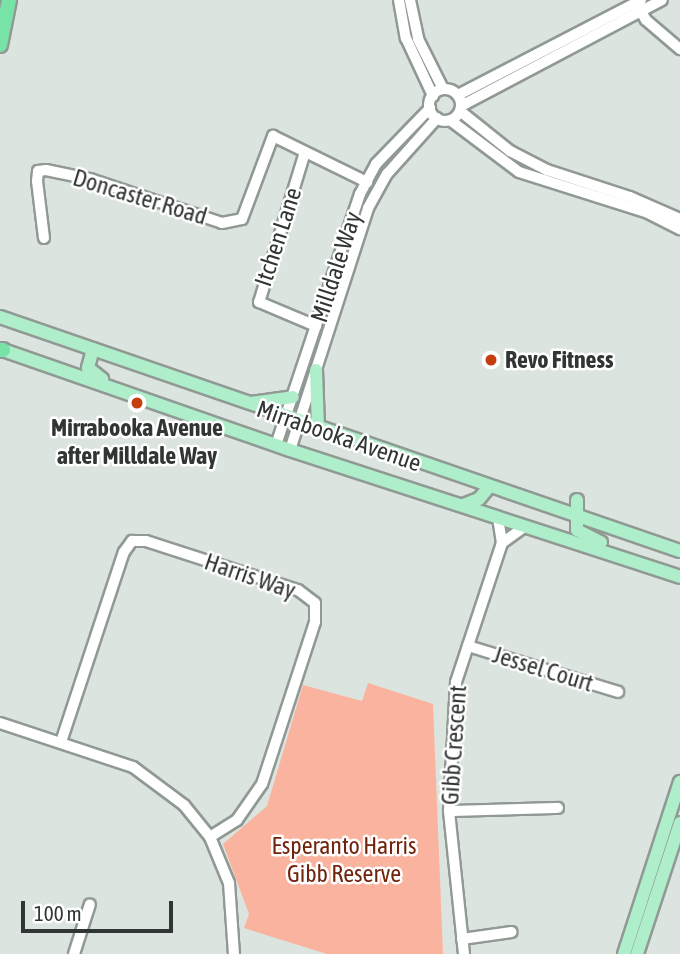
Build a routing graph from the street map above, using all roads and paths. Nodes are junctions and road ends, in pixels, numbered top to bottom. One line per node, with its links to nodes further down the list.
1 (9, 0): 7 (highway)
2 (399, 0): 6 (street)
3 (410, 0): 6 (street)
4 (662, 0): 5 (street)
5 (639, 5): 8 (street); 10 (street)
6 (408, 20): 9 (street)
7 (0, 45)
8 (680, 50)
9 (438, 92): 10 (street); 11 (street)
10 (460, 104): 12 (street); 15 (street)
11 (433, 113): 12 (street); 14 (street, Milldale Way); 22 (street, Milldale Way)
12 (450, 120): 16 (street)
13 (305, 152): 14 (street, Doncaster Road); 17 (street, Doncaster Road); 19 (street, Itchen Lane)
14 (367, 182): 19 (street, Milldale Way)
15 (680, 219)
16 (680, 229)
17 (44, 238)
18 (0, 317): 20 (main road, Mirrabooka Avenue)
19 (316, 326): 23 (street, Milldale Way)
20 (93, 349): 24 (main road); 25 (main road, Mirrabooka Avenue)
21 (1, 350): 24 (main road, Mirrabooka Avenue)
22 (316, 370): 27 (street, Milldale Way); 28 (main road)
23 (293, 397): 25 (main road); 26 (street, Milldale Way)
24 (150, 401): 29 (main road, Mirrabooka Avenue)
25 (240, 402): 26 (main road, Mirrabooka Avenue)
26 (285, 418): 27 (main road, Mirrabooka Avenue); 29 (street, Milldale Way)
27 (299, 422): 28 (main road, Mirrabooka Avenue); 30 (street, Milldale Way)
28 (318, 428): 31 (main road, Mirrabooka Avenue)
29 (276, 445): 30 (main road, Mirrabooka Avenue)
30 (290, 450): 33 (main road, Mirrabooka Avenue)
31 (488, 488): 33 (main road); 34 (main road, Mirrabooka Avenue)
32 (577, 500): 34 (main road)
33 (463, 505): 35 (main road, Mirrabooka Avenue)
34 (574, 516): 38 (main road, Mirrabooka Avenue); 39 (main road)
35 (498, 519): 36 (main road, Mirrabooka Avenue); 37 (street, Gibb Crescent)
36 (524, 527): 37 (street); 39 (main road, Mirrabooka Avenue)
37 (502, 543): 41 (street, Gibb Crescent)
38 (680, 549)
39 (638, 562): 40 (main road, Mirrabooka Avenue)
40 (680, 577)
41 (468, 646): 42 (street, Jessel Court); 47 (street, Gibb Crescent)
42 (618, 692)
43 (0, 723): 44 (street)
44 (61, 742): 49 (street); 49 (street, Harris Way)
45 (680, 782): 56 (main road)
46 (558, 808): 47 (street)
47 (449, 811): 52 (street, Gibb Crescent)
48 (680, 823): 57 (main road)
49 (210, 837): 54 (street)
50 (90, 904): 53 (street)
51 (512, 932): 52 (street)
52 (463, 939): 55 (street, Gibb Crescent)
53 (74, 954)
54 (234, 954)
55 (464, 954)
56 (624, 954)
57 (636, 954)

